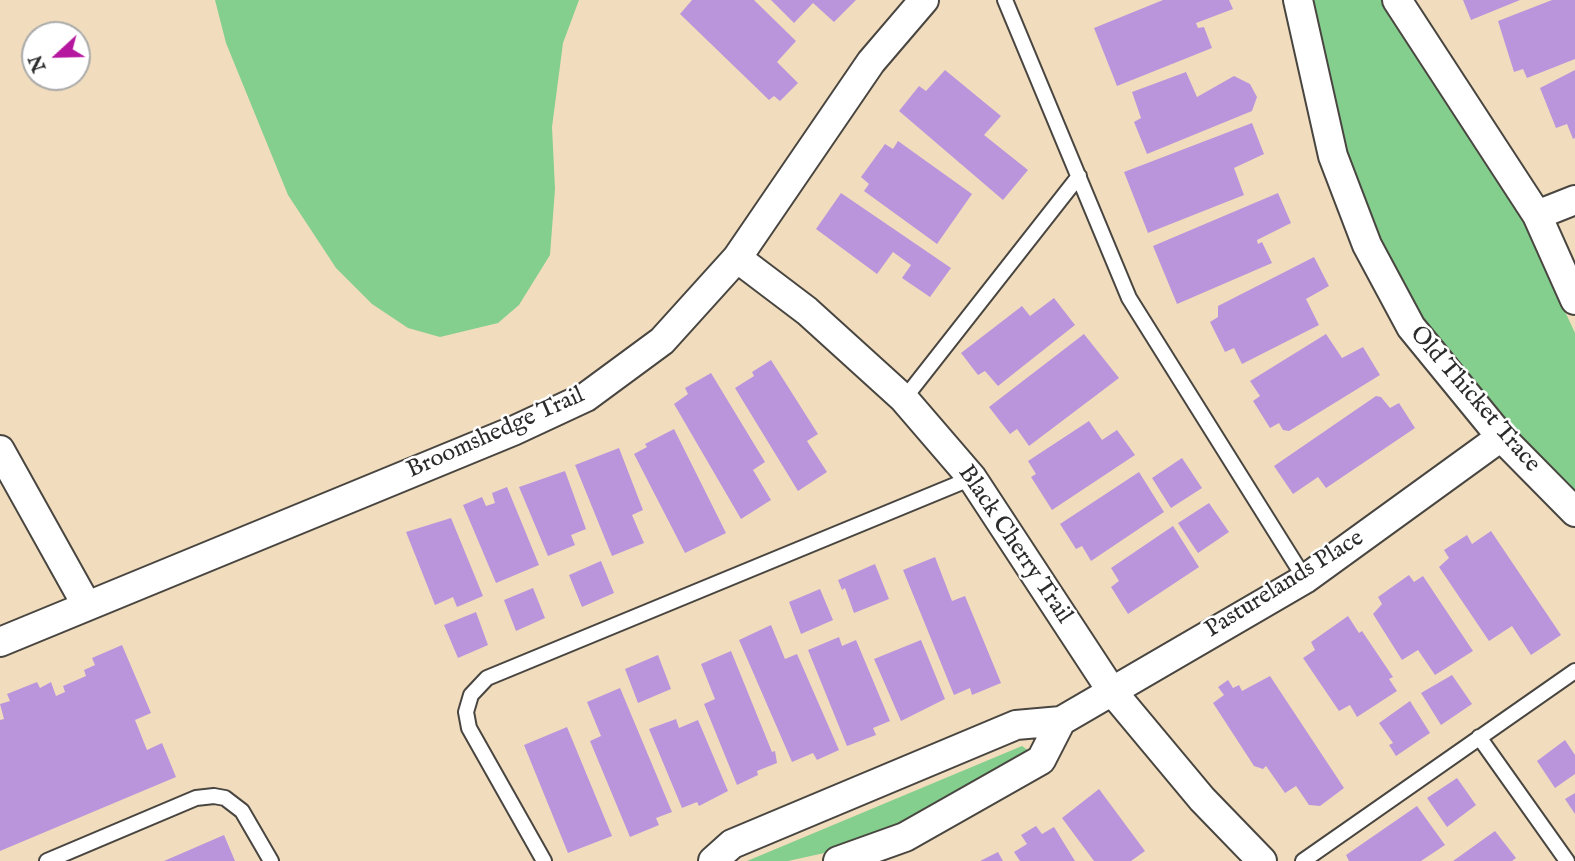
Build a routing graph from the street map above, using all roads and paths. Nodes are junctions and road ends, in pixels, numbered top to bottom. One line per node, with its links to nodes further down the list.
1 (924, 0): 8 (street, Broomshedge Trail)
2 (1005, 0): 5 (lane)
3 (1298, 0): 11 (street, Old Thicket Trace)
4 (1397, 0): 7 (street)
5 (1079, 176): 10 (lane); 15 (lane)
6 (1575, 200): 7 (street)
7 (1537, 215): 9 (street)
8 (737, 257): 10 (street, Black Cherry Trail); 16 (street, Broomshedge Trail)
9 (1575, 300)
10 (904, 399): 13 (street, Black Cherry Trail)
11 (1500, 437): 14 (street, Old Thicket Trace); 15 (street, Pasturelands Place)
12 (0, 450): 16 (street)
13 (972, 478): 19 (street, Black Cherry Trail); 24 (lane)
14 (1575, 512)
15 (1305, 579): 19 (street, Pasturelands Place)
16 (87, 607): 17 (street, Broomshedge Trail)
17 (0, 642)
18 (1575, 671): 21 (lane)
19 (1111, 690): 20 (street, Pasturelands Place); 27 (street, Black Cherry Trail)
20 (1061, 721): 25 (street, Pasturelands Place); 26 (street)
21 (1479, 737): 28 (lane); 29 (lane)
22 (47, 861): 23 (lane)
23 (271, 861)
24 (544, 861)
25 (713, 861)
26 (838, 861)
27 (1262, 861)
28 (1303, 861)
29 (1567, 861)

